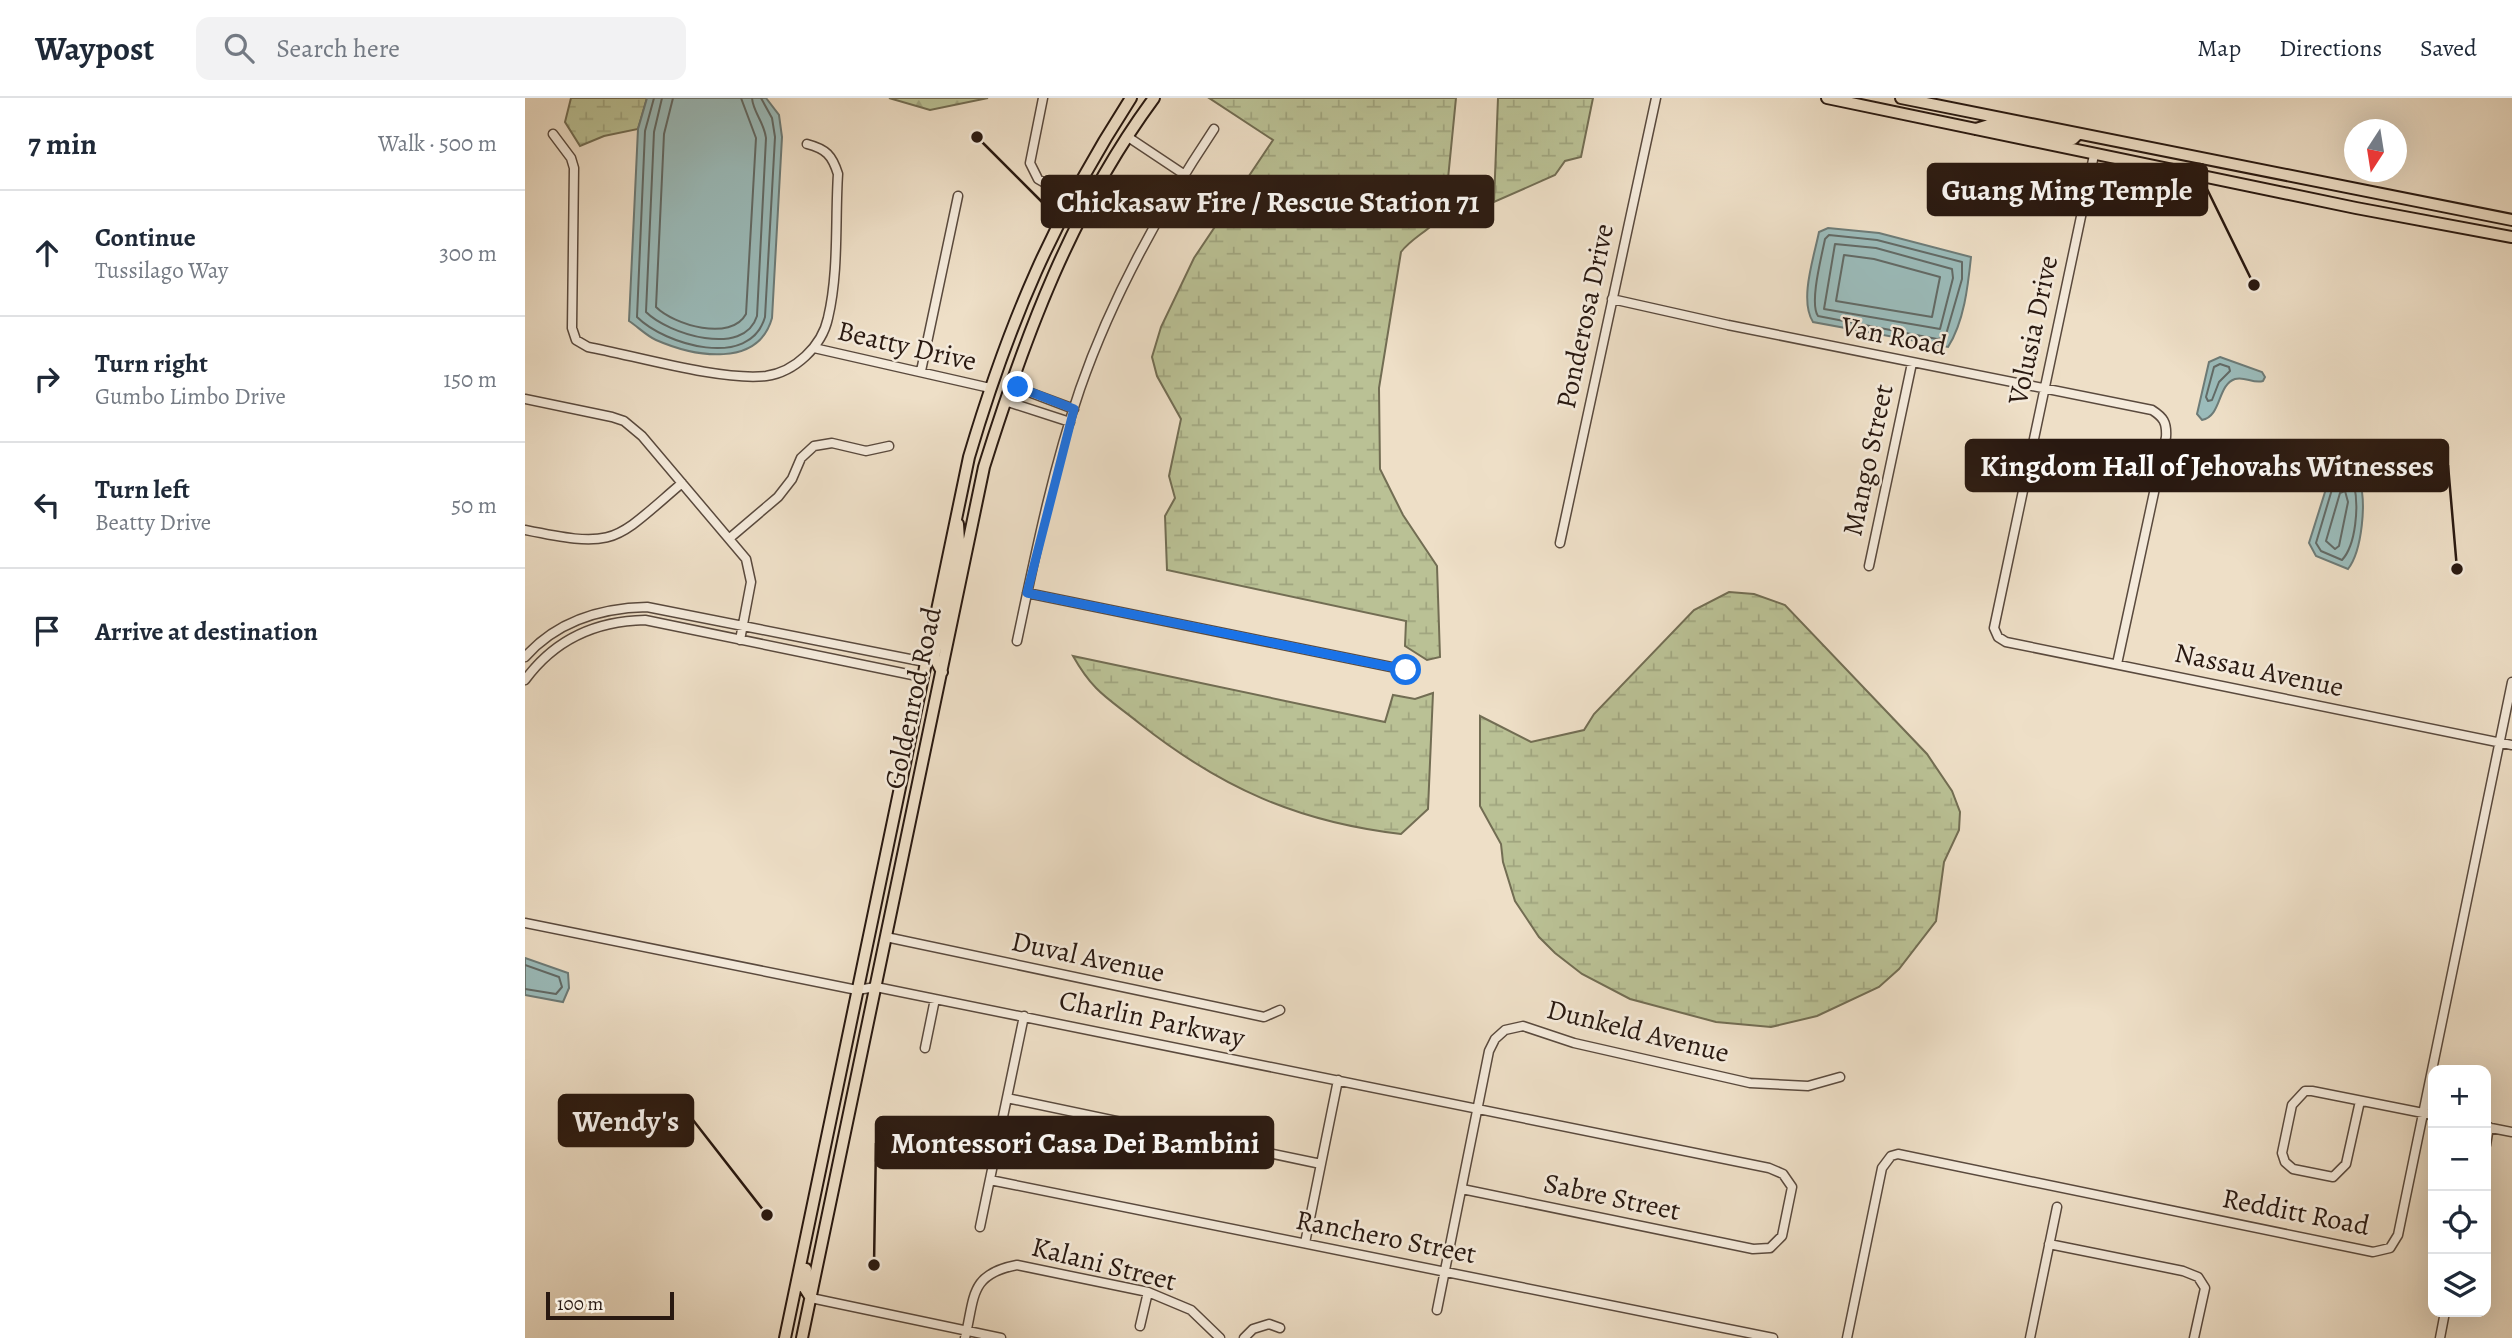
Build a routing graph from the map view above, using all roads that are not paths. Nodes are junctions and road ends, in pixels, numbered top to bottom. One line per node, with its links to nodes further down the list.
1 (1043, 98): 21 (street)
2 (1131, 98): 21 (main road, Goldenrod Road)
3 (1148, 98): 8 (main road)
4 (1154, 98): 8 (main road, Goldenrod Road)
5 (1656, 98): 26 (street, Ponderosa Drive)
6 (1827, 98): 10 (main road)
7 (1901, 98): 12 (main road)
8 (1142, 115): 13 (main road, Goldenrod Road)
9 (1214, 129): 17 (street)
10 (1973, 130): 12 (main road); 16 (main road)
11 (553, 134): 27 (street)
12 (2078, 134): 15 (main road)
13 (1128, 136): 17 (street); 30 (main road, Goldenrod Road)
14 (807, 144): 27 (street)
15 (2179, 154): 16 (main road); 18 (main road)
16 (2094, 155): 19 (main road); 32 (street, Volusia Drive)
17 (1185, 175): 36 (street)
18 (2301, 180): 19 (main road); 22 (main road)
19 (2240, 184): 23 (main road)
20 (958, 196): 29 (street)
21 (1071, 198): 31 (main road, Goldenrod Road)
22 (2421, 203): 23 (main road); 24 (main road)
23 (2356, 208): 25 (main road)
24 (2512, 220)
25 (2512, 237)
26 (1612, 299): 28 (street, Van Road); 44 (street, Ponderosa Drive)
27 (814, 348): 29 (street, Beatty Drive)
28 (1912, 363): 32 (street, Van Road); 45 (street, Mango Street)
29 (921, 371): 31 (street, Beatty Drive)
30 (1010, 385): 34 (street, Beatty Drive); 35 (main road, Goldenrod Road)
31 (990, 388): 41 (main road, Goldenrod Road)
32 (2044, 389): 48 (street, Volusia Drive); 53 (street, Van Road)
33 (525, 399): 40 (street)
34 (1048, 399): 36 (street, Beatty Drive); 37 (street)
35 (1005, 401): 37 (street, Beatty Drive); 55 (main road, Goldenrod Road)
36 (1074, 409): 38 (street)
37 (1043, 413): 38 (street, Beatty Drive)
38 (1070, 422): 46 (street)
39 (889, 446): 43 (street)
40 (682, 483): 42 (street); 43 (street)
41 (957, 511): 52 (main road, Goldenrod Road); 55 (main road)
42 (525, 530)
43 (731, 537): 47 (street)
44 (1560, 543)
45 (1869, 566)
46 (1027, 593): 50 (street); 54 (street)
47 (744, 625): 49 (street); 51 (street); 52 (street)
48 (1998, 637): 53 (street, Nassau Avenue)
49 (740, 640): 56 (street); 57 (street)
50 (1017, 641)
51 (525, 657)
52 (926, 662): 56 (main road, Goldenrod Road); 59 (main road)
53 (2117, 664): 60 (street, Nassau Avenue)
54 (1406, 670)
55 (942, 673): 59 (main road, Goldenrod Road)
56 (922, 677): 65 (main road, Goldenrod Road)
57 (525, 680)
58 (2512, 682): 60 (street, Redditt Road)
59 (934, 710): 63 (main road, Goldenrod Road)
60 (2499, 743): 61 (street, Nassau Avenue); 75 (street, Redditt Road)
61 (2512, 746)
62 (525, 923): 65 (street, Charlin Parkway)
63 (886, 937): 64 (main road, Goldenrod Road); 67 (street, Duval Avenue)
64 (876, 987): 65 (street, Charlin Parkway); 66 (street, Charlin Parkway); 91 (main road, Goldenrod Road)
65 (857, 990): 83 (main road, Goldenrod Road)
66 (935, 999): 68 (street, Charlin Parkway); 69 (street)
67 (1280, 1010)
68 (1024, 1016): 71 (street, Charlin Parkway); 72 (street)
69 (925, 1048)
70 (1840, 1077): 74 (street, Dunkeld Avenue)
71 (1338, 1080): 74 (street, Charlin Parkway); 79 (street)
72 (1007, 1098): 79 (street); 80 (street)
73 (2360, 1101): 73 (street); 75 (street)
74 (1478, 1109): 81 (street, Dunkeld Avenue); 87 (street, Charlin Parkway)
75 (2423, 1113): 76 (street); 104 (street, Redditt Road)
76 (2428, 1114)
77 (2491, 1128): 78 (street)
78 (2512, 1132)
79 (1321, 1164): 85 (street)
80 (990, 1180): 84 (street); 85 (street, Ranchero Street)
81 (1462, 1189): 87 (street, Sabre Street); 88 (street, Dunkeld Avenue)
82 (2057, 1207): 86 (street)
83 (811, 1209): 90 (main road, Goldenrod Road); 91 (main road)
84 (980, 1227)
85 (1305, 1244): 88 (street, Ranchero Street)
86 (2049, 1244): 105 (street); 106 (street)
87 (1753, 1249)
88 (1445, 1272): 92 (street, Dunkeld Avenue); 103 (street, Ranchero Street)
89 (1148, 1292): 94 (street); 96 (street, Kalani Street); 101 (street, Kalani Street)
90 (794, 1294): 97 (main road, Goldenrod Road); 98 (main road)
91 (811, 1298): 96 (street); 99 (main road, Goldenrod Road)
92 (1437, 1310)
93 (2444, 1317): 107 (street)
94 (1140, 1326)
95 (1280, 1328): 102 (street)
96 (966, 1335): 100 (street)
97 (785, 1338)
98 (796, 1338)
99 (802, 1338)
100 (1000, 1338)
101 (1220, 1338)
102 (1244, 1338)
103 (1773, 1338)
104 (1847, 1338)
105 (2030, 1338)
106 (2195, 1338)
107 (2440, 1338)

